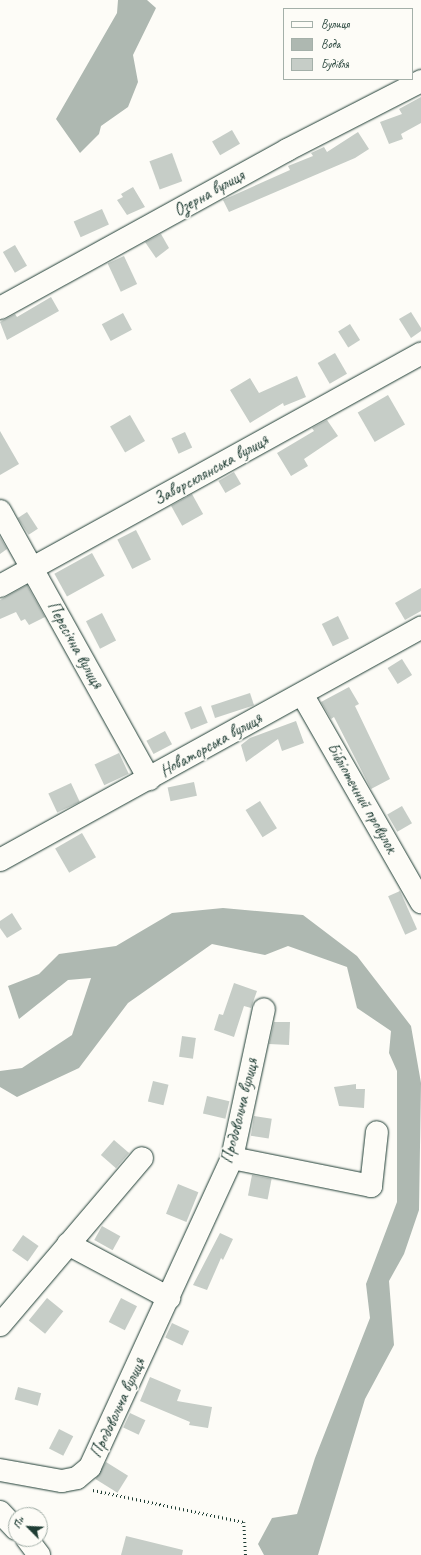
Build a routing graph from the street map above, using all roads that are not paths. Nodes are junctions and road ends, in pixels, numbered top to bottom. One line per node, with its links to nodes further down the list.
1 (421, 81): 2 (street, Озерна вулиця)
2 (0, 308)
3 (421, 354): 5 (street, Заворсклянська вулиця)
4 (0, 511): 5 (street, Пересічна вулиця)
5 (32, 569): 6 (street, Заворсклянська вулиця); 9 (street, Пересічна вулиця)
6 (0, 586)
7 (421, 628): 8 (street, Новаторська вулиця)
8 (302, 694): 9 (street, Новаторська вулиця); 11 (street, Бібліотечний провулок)
9 (149, 779): 10 (street, Новаторська вулиця)
10 (0, 860)
11 (421, 902)
12 (264, 1009): 15 (street, Продовольча вулиця)
13 (377, 1132): 15 (street)
14 (142, 1158): 16 (street)
15 (232, 1158): 17 (street, Продовольча вулиця)
16 (68, 1244): 17 (street); 18 (street)
17 (169, 1298): 19 (street, Продовольча вулиця)
18 (0, 1325)
19 (0, 1470)
20 (0, 1512): 21 (street)
21 (8, 1520)

